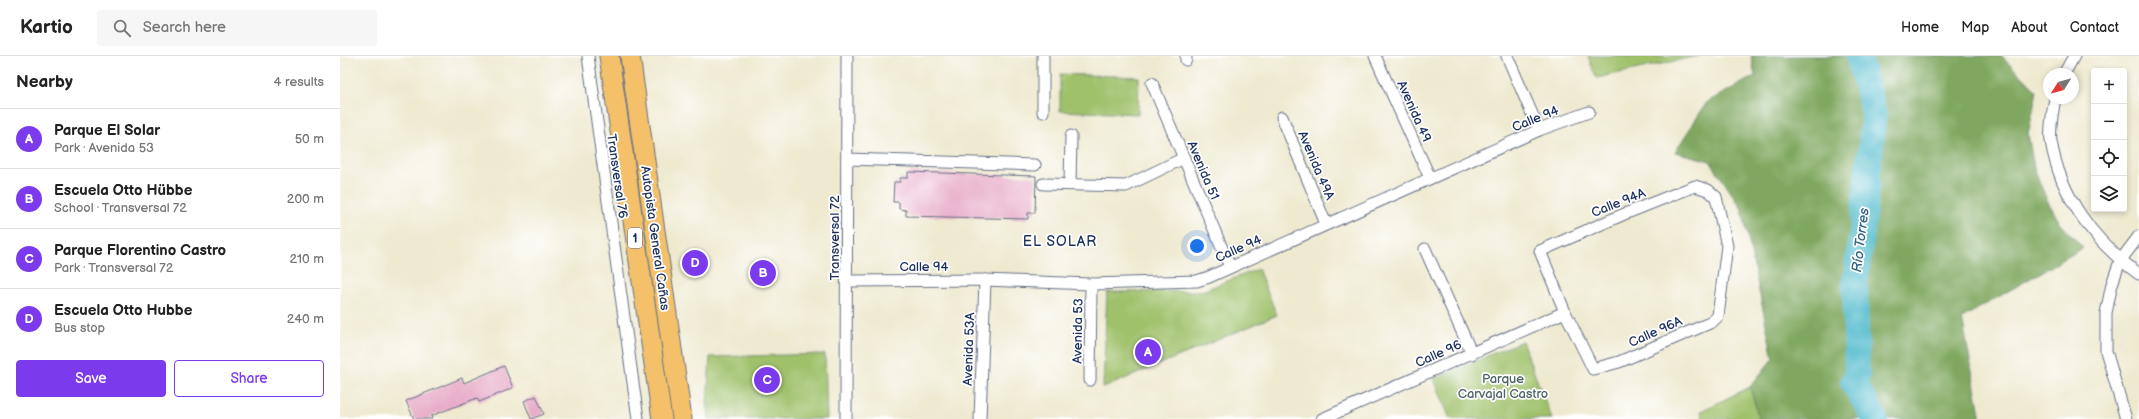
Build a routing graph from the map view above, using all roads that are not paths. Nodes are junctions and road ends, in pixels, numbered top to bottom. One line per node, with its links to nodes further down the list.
1 (588, 56): 36 (street, Transversal 76)
2 (609, 56): 37 (highway, Autopista General Cañas / 1)
3 (630, 56): 38 (highway, Autopista General Cañas / 1)
4 (847, 56): 18 (street, Transversal 72)
5 (1043, 56): 12 (street)
6 (1375, 56): 20 (street, Avenida 49)
7 (1507, 56): 15 (street)
8 (2072, 58): 9 (street)
9 (2067, 68)
10 (1152, 83): 17 (street, Avenida 51)
11 (2054, 104): 26 (street)
12 (1043, 112)
13 (1589, 112): 15 (street, Calle 94)
14 (1282, 117): 23 (street, Avenida 49A)
15 (1539, 130): 20 (street, Calle 94)
16 (1071, 136): 22 (street)
17 (1184, 158): 22 (street); 27 (street, Avenida 51)
18 (847, 159): 19 (street); 29 (street, Transversal 72)
19 (1035, 165)
20 (1430, 178): 23 (street, Calle 94)
21 (1043, 184): 22 (street)
22 (1070, 184)
23 (1326, 224): 27 (street, Calle 94)
24 (2139, 236): 26 (street)
25 (1425, 249): 34 (street)
26 (2120, 261): 28 (street); 42 (street)
27 (1230, 267): 31 (street, Calle 94)
28 (2139, 274)
29 (848, 280): 30 (street, Calle 94); 39 (street, Transversal 72)
30 (985, 280): 31 (street, Calle 94); 40 (street, Avenida 53A)
31 (1091, 284): 35 (street, Avenida 53)
32 (1720, 310): 33 (street, Calle 96A); 33 (street, Calle 94A)
33 (1565, 312): 34 (street, Calle 96)
34 (1472, 354): 41 (street, Calle 96)
35 (1090, 380)
36 (638, 419)
37 (662, 419)
38 (682, 419)
39 (846, 419)
40 (980, 419)
41 (1322, 419)
42 (2126, 419)

